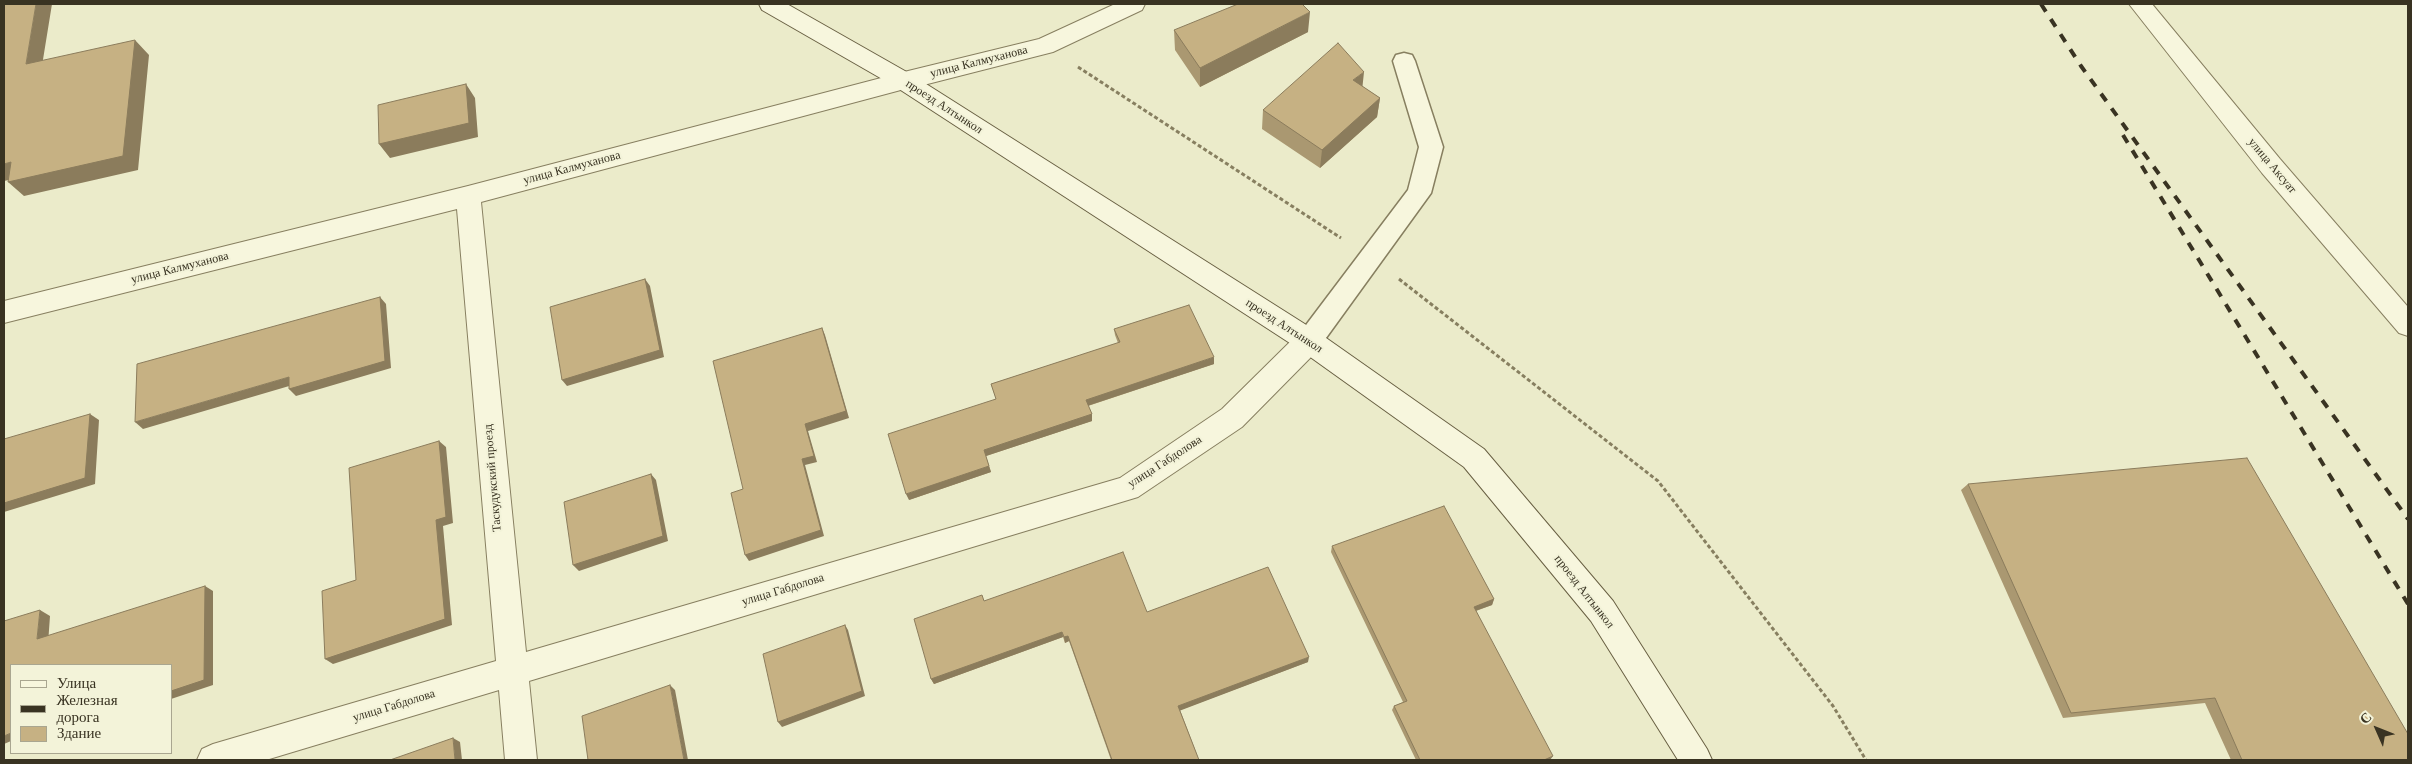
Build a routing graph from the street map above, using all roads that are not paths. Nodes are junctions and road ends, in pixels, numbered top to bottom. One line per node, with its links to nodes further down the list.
1 (770, 4): 5 (street, проезд Алтынкол)
2 (1134, 4): 5 (street, улица Калмуханова)
3 (2140, 4): 8 (street, улица Аксуат)
4 (1404, 61): 9 (lane)
5 (904, 81): 6 (street, улица Калмуханова); 9 (street, проезд Алтынкол)
6 (468, 196): 7 (street, улица Калмуханова); 10 (street, Таскудукский проезд)
7 (4, 312)
8 (2408, 324)
9 (1309, 341): 10 (street, улица Габдолова); 13 (street, проезд Алтынкол)
10 (511, 671): 11 (street, улица Габдолова); 12 (street, Таскудукский проезд)
11 (213, 760)
12 (521, 760)
13 (1696, 760)

